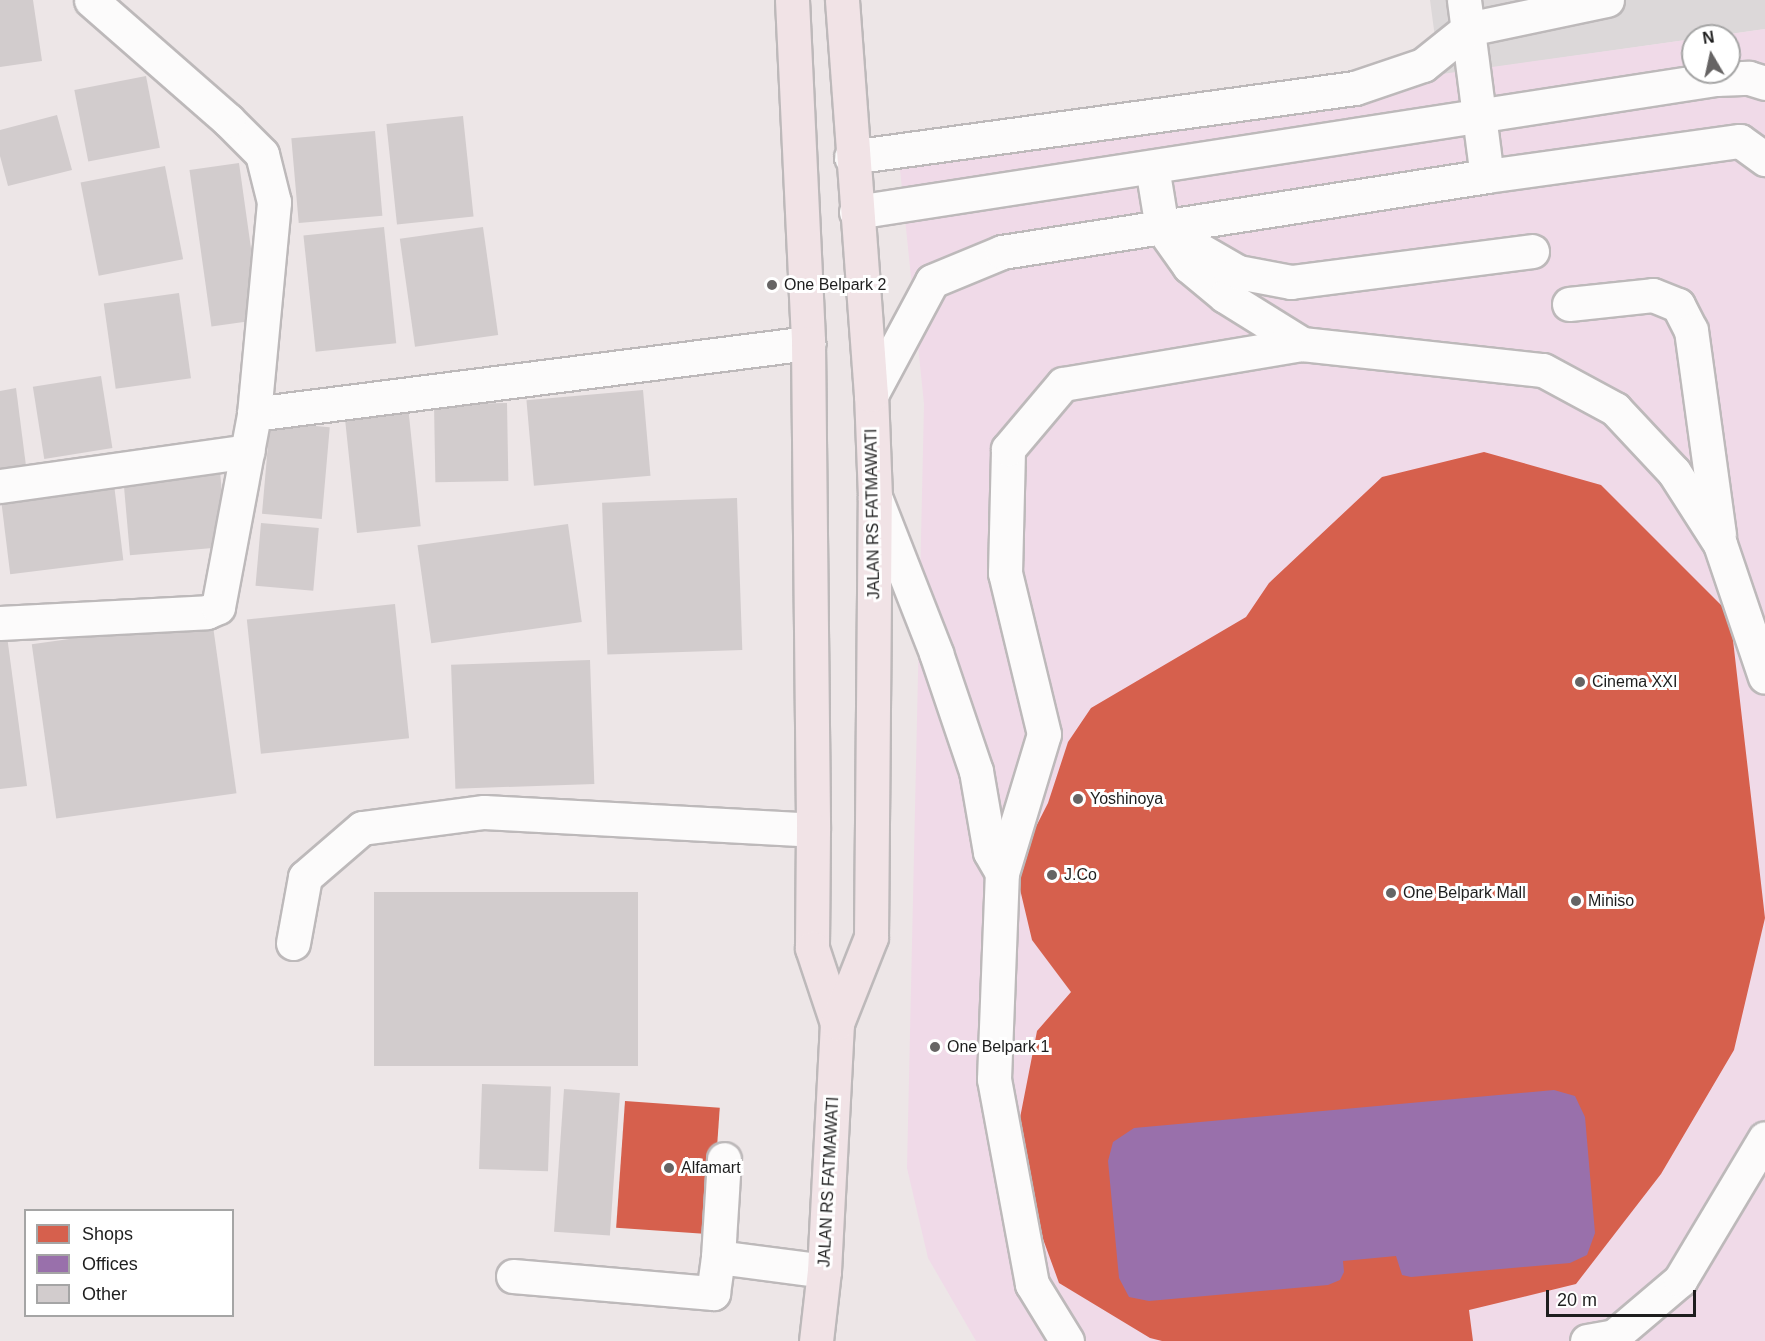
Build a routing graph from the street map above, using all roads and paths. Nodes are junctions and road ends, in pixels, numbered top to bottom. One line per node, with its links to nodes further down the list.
1 (91, 0): 19 (street)
2 (792, 0): 16 (main road, JALAN RS FATMAWATI)
3 (842, 0): 8 (main road, JALAN RS FATMAWATI)
4 (1607, 0): 5 (street)
5 (1466, 15): 7 (street); 8 (street)
6 (1765, 83): 7 (street)
7 (1479, 116): 10 (street); 11 (street)
8 (851, 157): 12 (main road, JALAN RS FATMAWATI)
9 (1765, 159): 11 (street)
10 (1152, 166): 12 (street); 13 (street)
11 (1487, 176): 13 (street)
12 (856, 212): 18 (main road, JALAN RS FATMAWATI)
13 (1162, 228): 14 (street); 17 (street); 18 (street)
14 (1532, 251)
15 (1569, 304): 23 (street)
16 (808, 343): 19 (street); 27 (main road, JALAN RS FATMAWATI)
17 (1302, 344): 23 (street); 28 (street)
18 (870, 395): 22 (main road, JALAN RS FATMAWATI)
19 (254, 414): 20 (street)
20 (248, 451): 21 (street); 25 (street)
21 (0, 486)
22 (875, 497): 28 (street); 30 (main road, JALAN RS FATMAWATI)
23 (1720, 544): 24 (street); 26 (street)
24 (1765, 622)
25 (0, 623)
26 (1765, 677)
27 (813, 830): 29 (street); 30 (main road, JALAN RS FATMAWATI)
28 (1002, 873): 37 (street)
29 (293, 943)
30 (837, 1023): 34 (main road, JALAN RS FATMAWATI)
31 (1765, 1138): 38 (street)
32 (724, 1159): 33 (street)
33 (718, 1257): 34 (street); 35 (street)
34 (824, 1271): 36 (main road, JALAN RS FATMAWATI)
35 (513, 1275)
36 (816, 1341)
37 (1067, 1341)
38 (1587, 1341)

